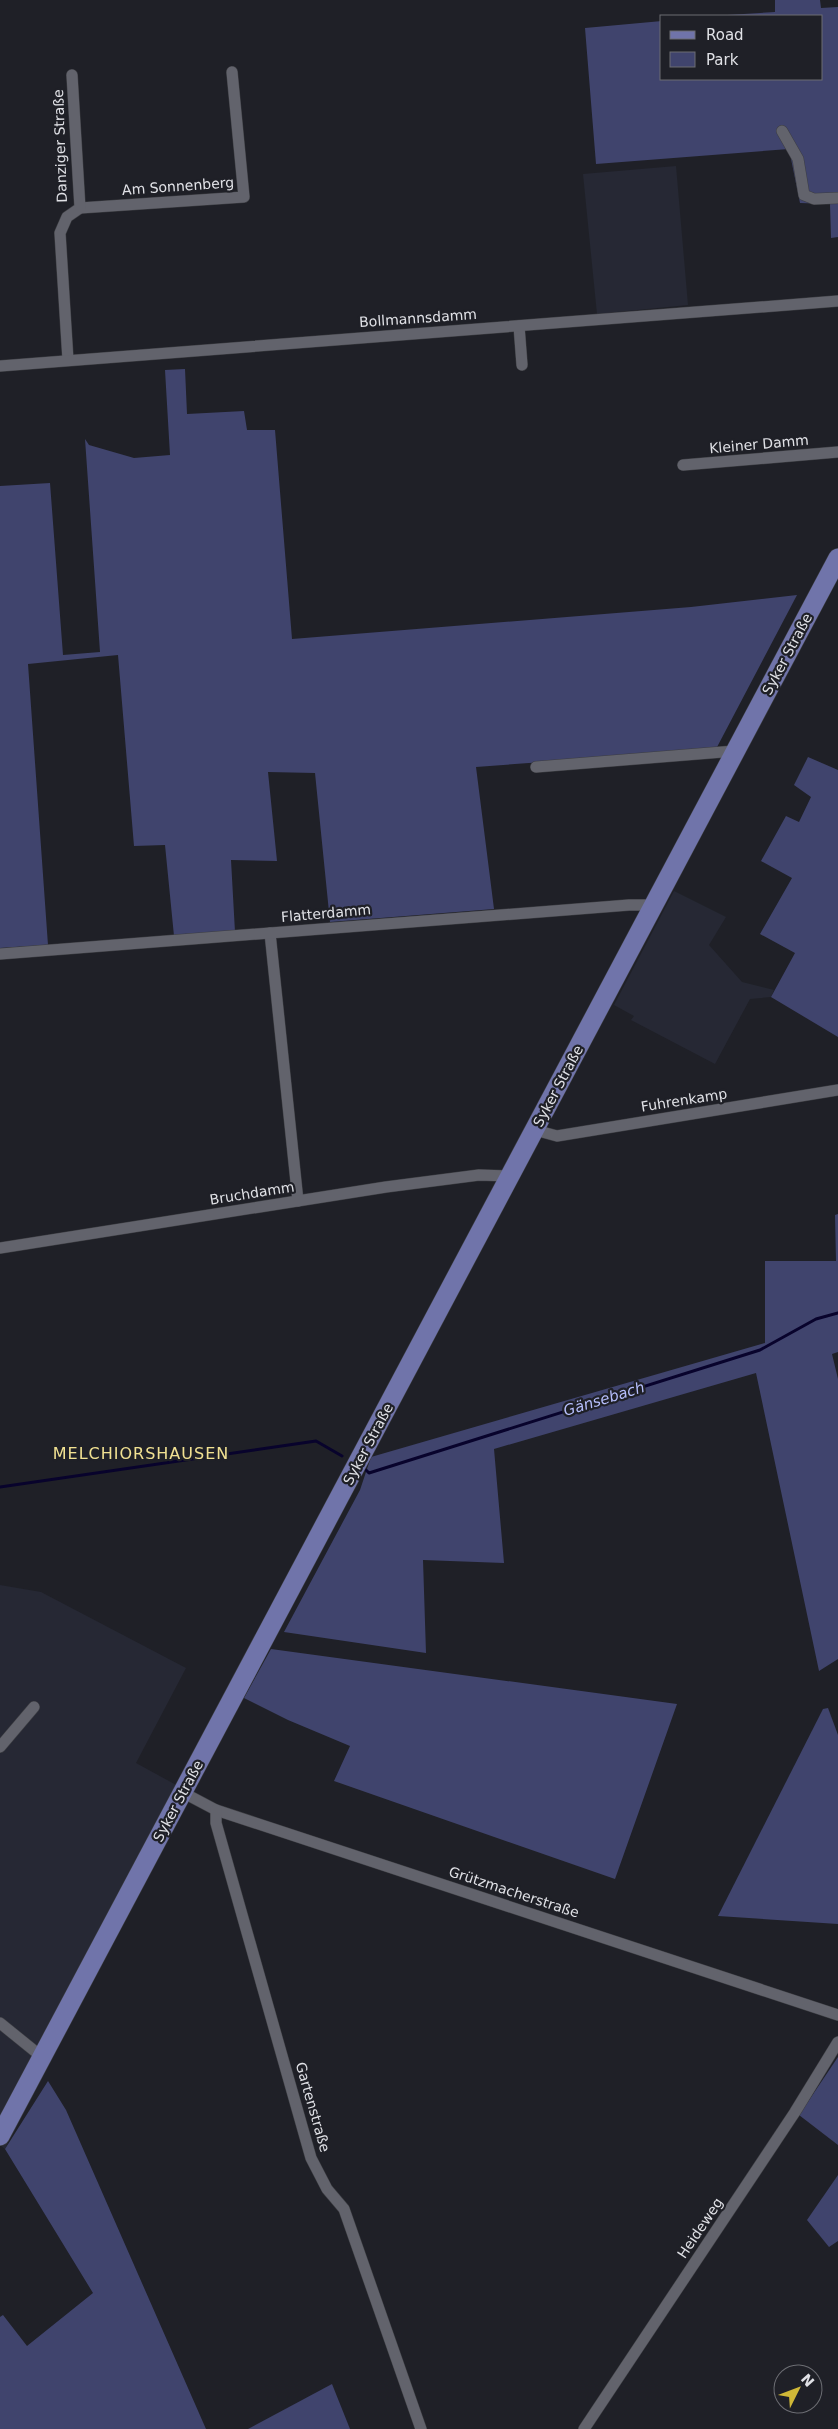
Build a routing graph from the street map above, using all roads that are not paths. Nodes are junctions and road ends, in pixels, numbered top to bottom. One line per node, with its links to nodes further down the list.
1 (232, 72): 5 (street, Am Sonnenberg)
2 (72, 75): 5 (street, Danziger Straße)
3 (782, 131): 4 (street)
4 (838, 198)
5 (80, 208): 8 (street, Danziger Straße)
6 (838, 301): 7 (street, Bollmannsdamm)
7 (519, 326): 8 (street, Bollmannsdamm); 9 (street)
8 (68, 360): 10 (street, Bollmannsdamm)
9 (522, 365)
10 (0, 366)
11 (838, 452): 12 (street, Kleiner Damm)
12 (683, 465)
13 (838, 558): 14 (main road, Syker Straße)
14 (735, 751): 15 (street); 16 (main road, Syker Straße)
15 (536, 767)
16 (654, 905): 17 (street, Flatterdamm); 20 (main road, Syker Straße)
17 (270, 933): 18 (street, Flatterdamm); 22 (street)
18 (0, 954)
19 (838, 1090): 20 (street, Fuhrenkamp)
20 (535, 1130): 21 (main road, Syker Straße)
21 (509, 1176): 22 (street, Bruchdamm); 26 (main road, Syker Straße)
22 (298, 1201): 23 (street, Bruchdamm)
23 (0, 1248)
24 (34, 1707): 25 (street)
25 (0, 1747)
26 (182, 1792): 27 (street, Grützmacherstraße); 31 (main road, Syker Straße)
27 (216, 1810): 28 (street, Grützmacherstraße); 33 (street, Gartenstraße)
28 (838, 2015)
29 (0, 2023): 31 (street)
30 (838, 2042): 34 (street, Heideweg)
31 (42, 2056): 32 (main road, Syker Straße)
32 (0, 2136)
33 (421, 2429)
34 (584, 2429)

